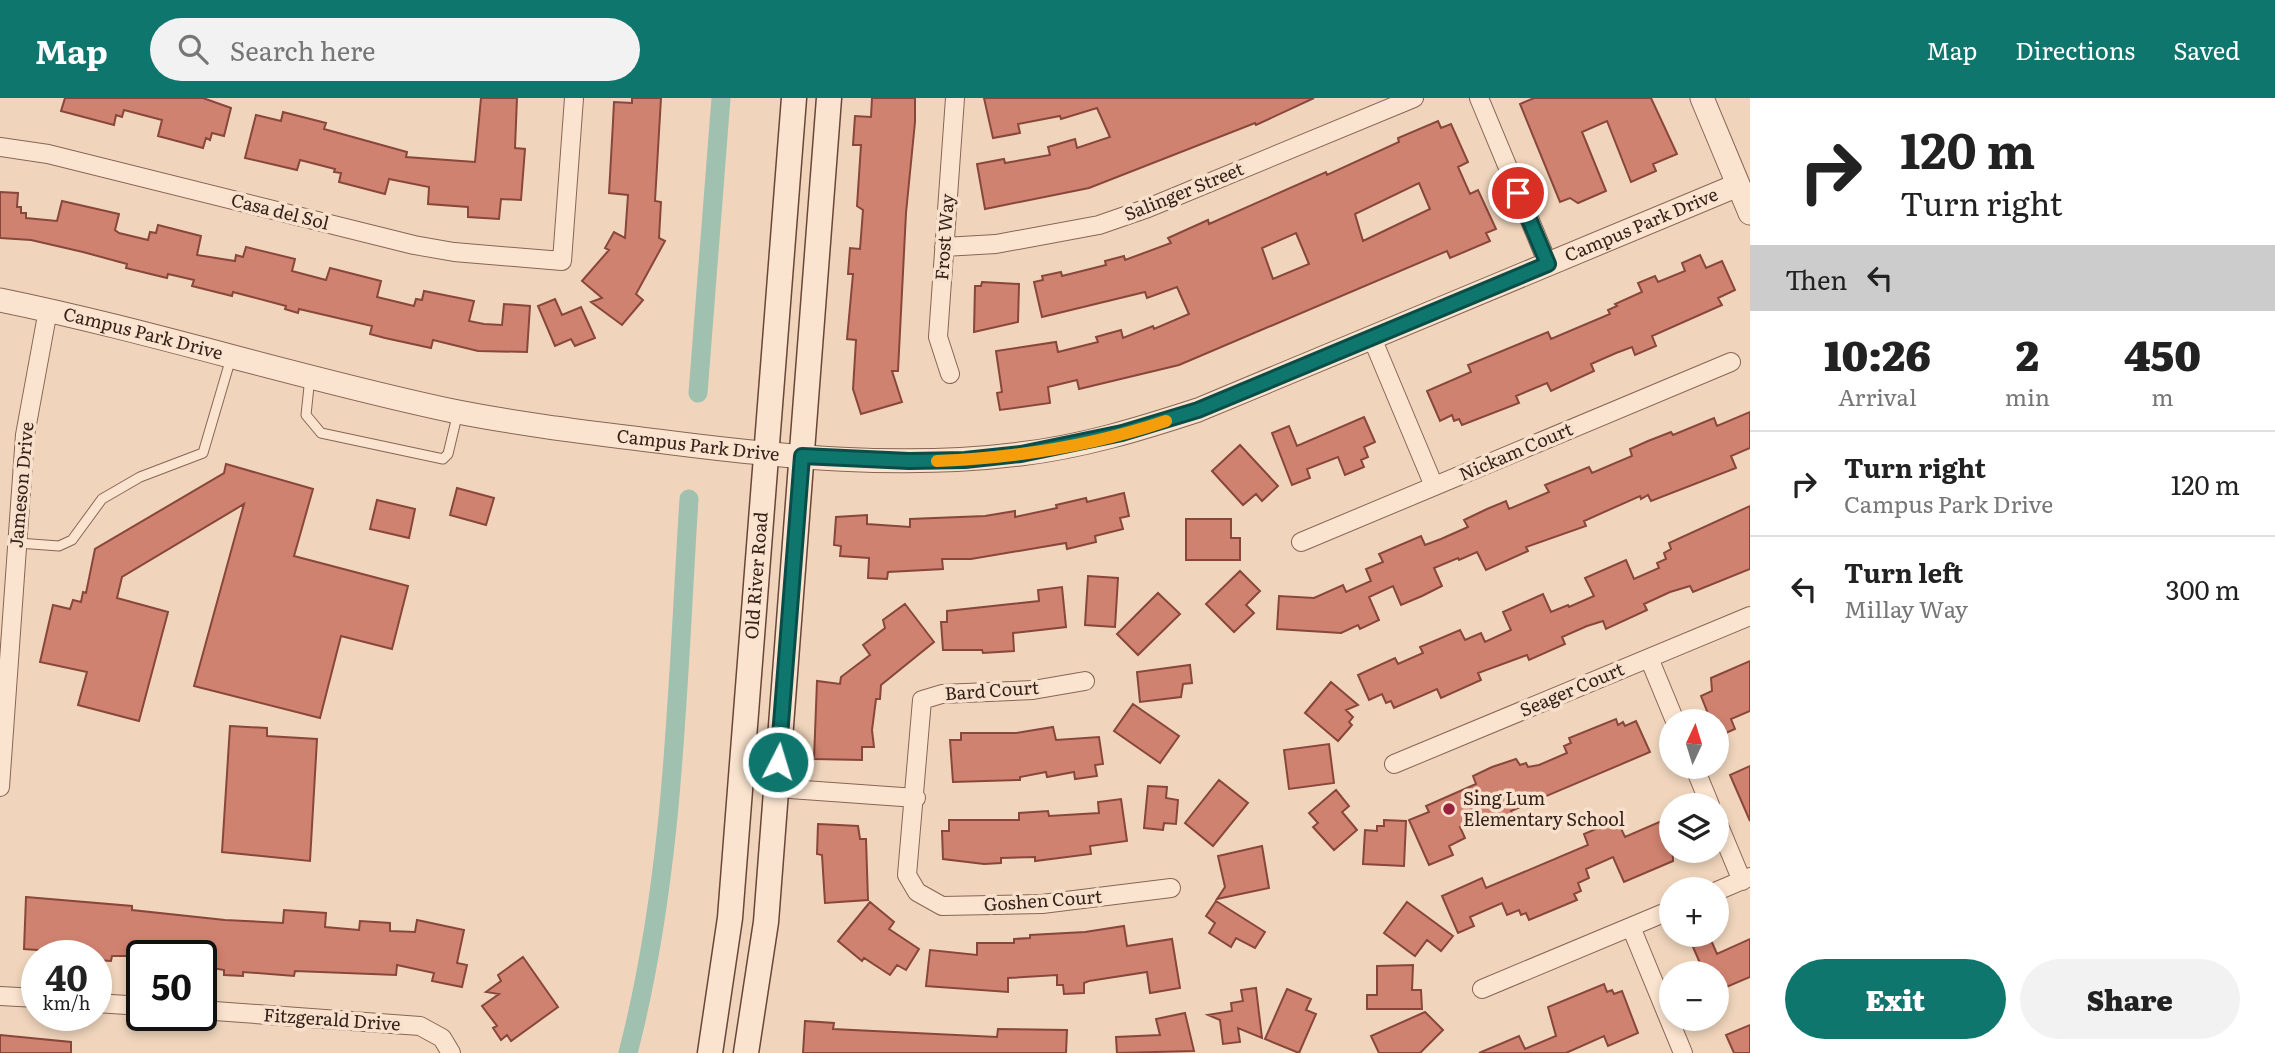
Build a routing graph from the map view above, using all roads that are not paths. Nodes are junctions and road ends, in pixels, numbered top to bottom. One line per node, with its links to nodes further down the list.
1 (575, 98): 8 (street, Casa del Sol)
2 (794, 98): 21 (main road, Old River Road)
3 (829, 98): 22 (main road, Old River Road)
4 (955, 98): 11 (street, Frost Way)
5 (1414, 98): 11 (street, Salinger Street)
6 (1479, 98): 12 (street)
7 (1702, 98): 9 (street)
8 (0, 147)
9 (1738, 185): 10 (street); 12 (street, Campus Park Drive)
10 (1750, 213)
11 (944, 247): 18 (street, Frost Way)
12 (1548, 264): 15 (street, Campus Park Drive)
13 (0, 300): 14 (street, Campus Park Drive)
14 (48, 310): 16 (street, Campus Park Drive); 25 (street, Jameson Drive)
15 (1372, 338): 22 (street, Campus Park Drive); 23 (street)
16 (232, 355): 19 (street, Campus Park Drive); 25 (lane)
17 (1731, 362): 23 (street, Nickam Court)
18 (950, 374)
19 (310, 375): 20 (street, Campus Park Drive); 20 (lane)
20 (458, 412): 21 (street, Campus Park Drive)
21 (766, 453): 22 (street, Campus Park Drive); 28 (main road, Old River Road)
22 (802, 456): 33 (main road, Old River Road)
23 (1434, 486): 24 (street, Nickam Court)
24 (1301, 542)
25 (18, 543): 32 (street, Jameson Drive)
26 (1750, 616): 27 (street, Seager Court)
27 (1649, 658): 30 (street); 31 (street, Seager Court)
28 (750, 675): 33 (main road); 41 (main road, Old River Road)
29 (1085, 681): 34 (street, Bard Court)
30 (1670, 709)
31 (1394, 764)
32 (0, 787)
33 (776, 788): 34 (street); 49 (main road, Old River Road)
34 (916, 798): 38 (street, Goshen Court)
35 (1729, 845): 36 (street)
36 (1746, 879): 37 (street)
37 (1729, 886)
38 (1171, 888)
39 (1659, 915): 40 (street)
40 (1630, 927): 42 (street); 50 (street)
41 (728, 933): 47 (main road, Old River Road); 48 (main road)
42 (1482, 989)
43 (0, 996): 44 (street)
44 (21, 997)
45 (217, 1011): 46 (street, Fitzgerald Drive)
46 (451, 1053)
47 (710, 1053)
48 (723, 1053)
49 (746, 1053)
50 (1683, 1053)

